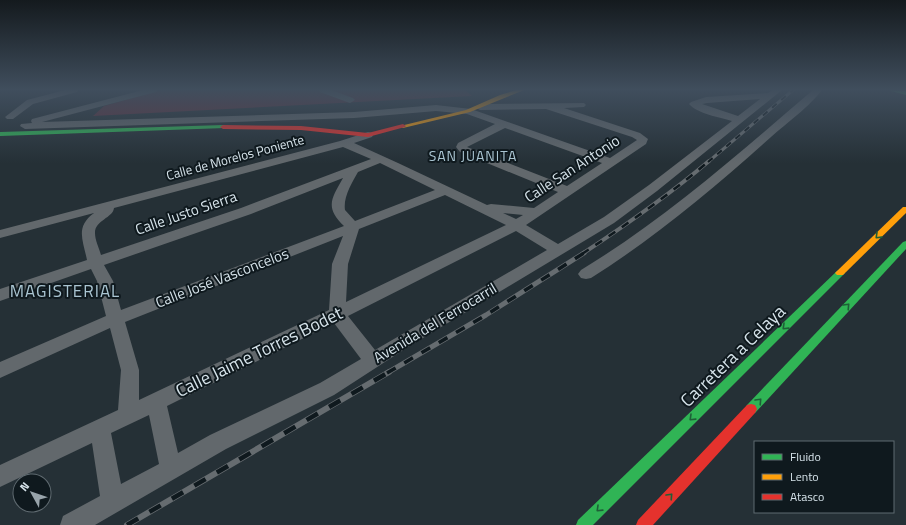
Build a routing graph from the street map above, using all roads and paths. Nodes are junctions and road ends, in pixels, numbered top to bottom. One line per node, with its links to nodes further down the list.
1 (58, 114): 12 (street)
2 (361, 114): 10 (street)
3 (382, 114): 16 (street)
4 (451, 114): 16 (main road, Calle de Morelos Poniente)
5 (476, 114): 14 (street)
6 (574, 114): 21 (street, Calle San Antonio)
7 (722, 114): 13 (street)
8 (746, 114): 13 (street, Avenida del Ferrocarril)
9 (790, 114): 40 (street)
10 (354, 115): 15 (street); 19 (street)
11 (5, 117): 12 (street)
12 (41, 119): 15 (street)
13 (739, 120): 38 (street, Avenida del Ferrocarril)
14 (502, 125): 21 (street); 25 (street)
15 (25, 126): 17 (street)
16 (389, 129): 18 (main road, Calle de Morelos Poniente)
17 (5, 134): 19 (main road)
18 (368, 135): 19 (street, Calle de Morelos Poniente)
19 (348, 136): 20 (street); 23 (street, Calle de Morelos Poniente)
20 (381, 159): 22 (street, Calle Justo Sierra); 24 (street)
21 (612, 163): 25 (street, Calle San Antonio)
22 (353, 170): 33 (street); 39 (street, Calle Justo Sierra)
23 (219, 173): 26 (street, Calle de Morelos Poniente); 32 (street, Calle de Morelos Poniente)
24 (446, 190): 27 (street); 33 (street, Calle José Vasconcelos)
25 (567, 191): 29 (street, Calle San Antonio)
26 (115, 204): 30 (street); 34 (street, Calle de Morelos Poniente)
27 (478, 206): 29 (street); 31 (street)
28 (906, 209): 53 (main road, Carretera a Celaya, one-way to 53)
29 (536, 212): 31 (street, Calle San Antonio)
30 (91, 222): 34 (street); 39 (street)
31 (517, 225): 38 (street); 42 (street, Calle Jaime Torres Bodet)
32 (0, 226)
33 (352, 227): 42 (street); 43 (street, Calle José Vasconcelos)
34 (26, 231): 35 (street, Calle de Morelos Poniente); 36 (street)
35 (0, 234)
36 (0, 242)
37 (906, 244): 54 (main road, one-way to 37)
38 (557, 250): 44 (street, Avenida del Ferrocarril)
39 (95, 261): 41 (street, Calle Justo Sierra); 43 (street)
40 (586, 274)
41 (0, 295)
42 (337, 314): 44 (street); 46 (street, Calle Jaime Torres Bodet)
43 (117, 318): 45 (street, Calle José Vasconcelos); 47 (street)
44 (372, 360): 49 (street, Avenida del Ferrocarril)
45 (0, 370)
46 (156, 402): 47 (street, Calle Jaime Torres Bodet); 49 (street)
47 (128, 416): 48 (street, Calle Jaime Torres Bodet)
48 (100, 429): 50 (street, Calle Jaime Torres Bodet); 51 (street)
49 (171, 468): 51 (street, Avenida del Ferrocarril)
50 (0, 476)
51 (113, 502): 52 (street, Avenida del Ferrocarril)
52 (72, 525)
53 (583, 525)
54 (643, 525)

